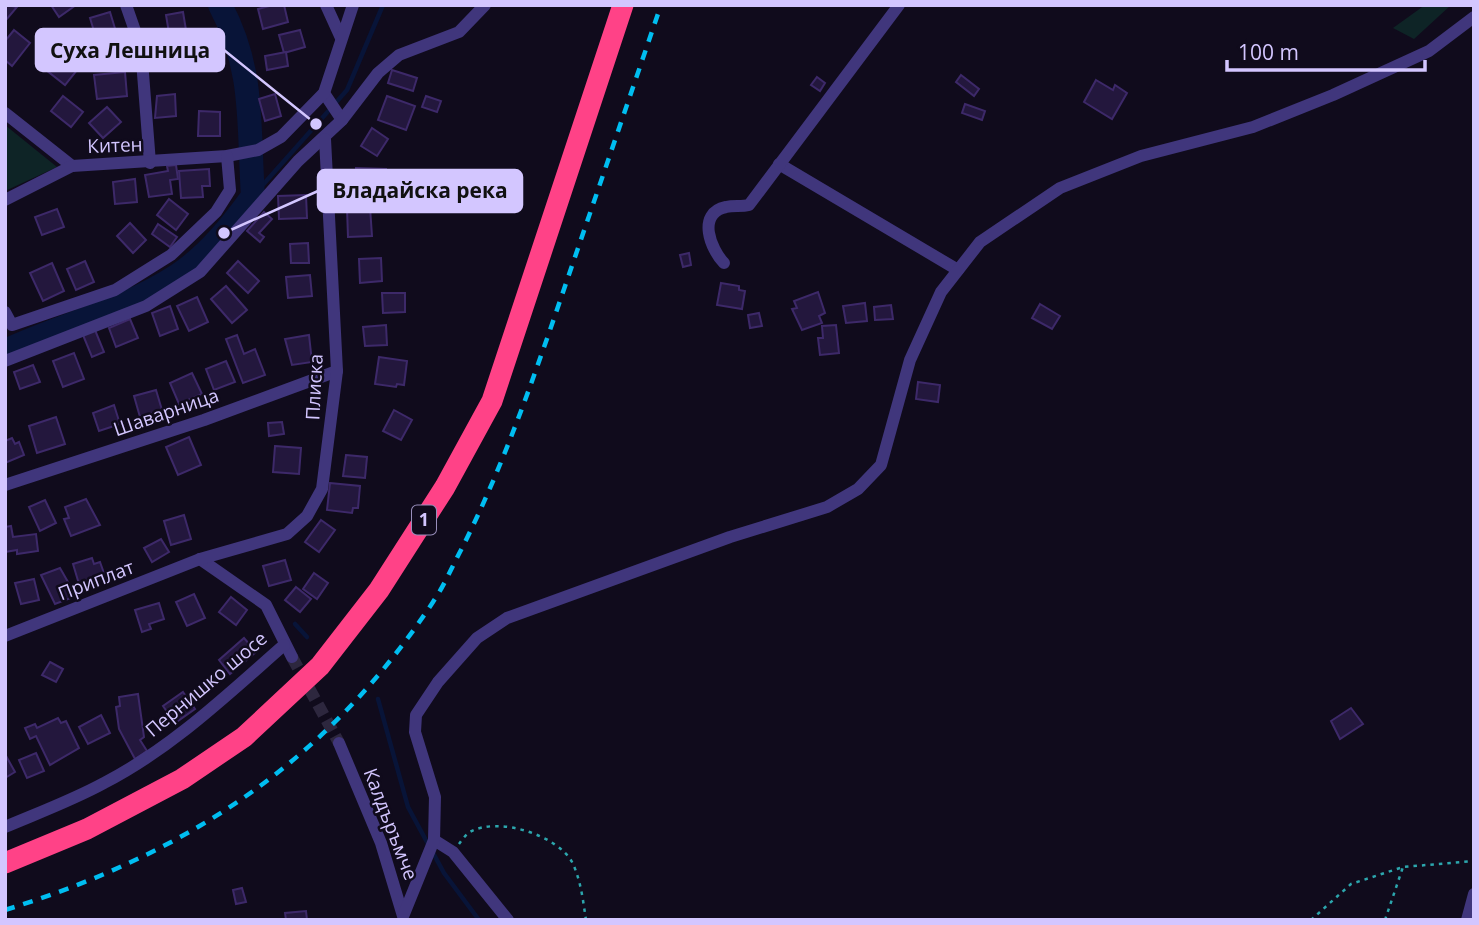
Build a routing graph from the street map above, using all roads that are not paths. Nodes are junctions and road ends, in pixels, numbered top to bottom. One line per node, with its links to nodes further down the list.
1 (126, 5): 14 (street)
2 (326, 5): 8 (street)
3 (353, 5): 8 (street)
4 (485, 5): 11 (street)
5 (623, 5): 31 (highway, 1)
6 (899, 5): 15 (street)
7 (1474, 18): 19 (street)
8 (341, 38): 9 (street)
9 (325, 95): 11 (street); 13 (street, Китен)
10 (5, 113): 16 (street)
11 (340, 116): 12 (street)
12 (325, 139): 21 (street); 22 (street, Плиска)
13 (230, 155): 14 (street, Китен); 20 (street)
14 (150, 163): 16 (street, Китен)
15 (779, 164): 18 (street); 19 (street)
16 (72, 166): 17 (street, Китен)
17 (5, 200)
18 (724, 263)
19 (958, 270): 30 (street)
20 (5, 312)
21 (5, 362)
22 (337, 371): 23 (street, Шаварница); 24 (street, Плиска)
23 (5, 485)
24 (200, 559): 25 (street, Приплат); 26 (street, Пернишко шосе)
25 (5, 636)
26 (284, 645): 27 (street); 29 (street, Пернишко шосе)
27 (292, 657)
28 (339, 743): 33 (street, Калдъръмче)
29 (5, 827)
30 (434, 840): 33 (street); 34 (street)
31 (5, 863)
32 (1474, 894): 35 (street)
33 (403, 917)
34 (508, 920)
35 (1467, 920)

